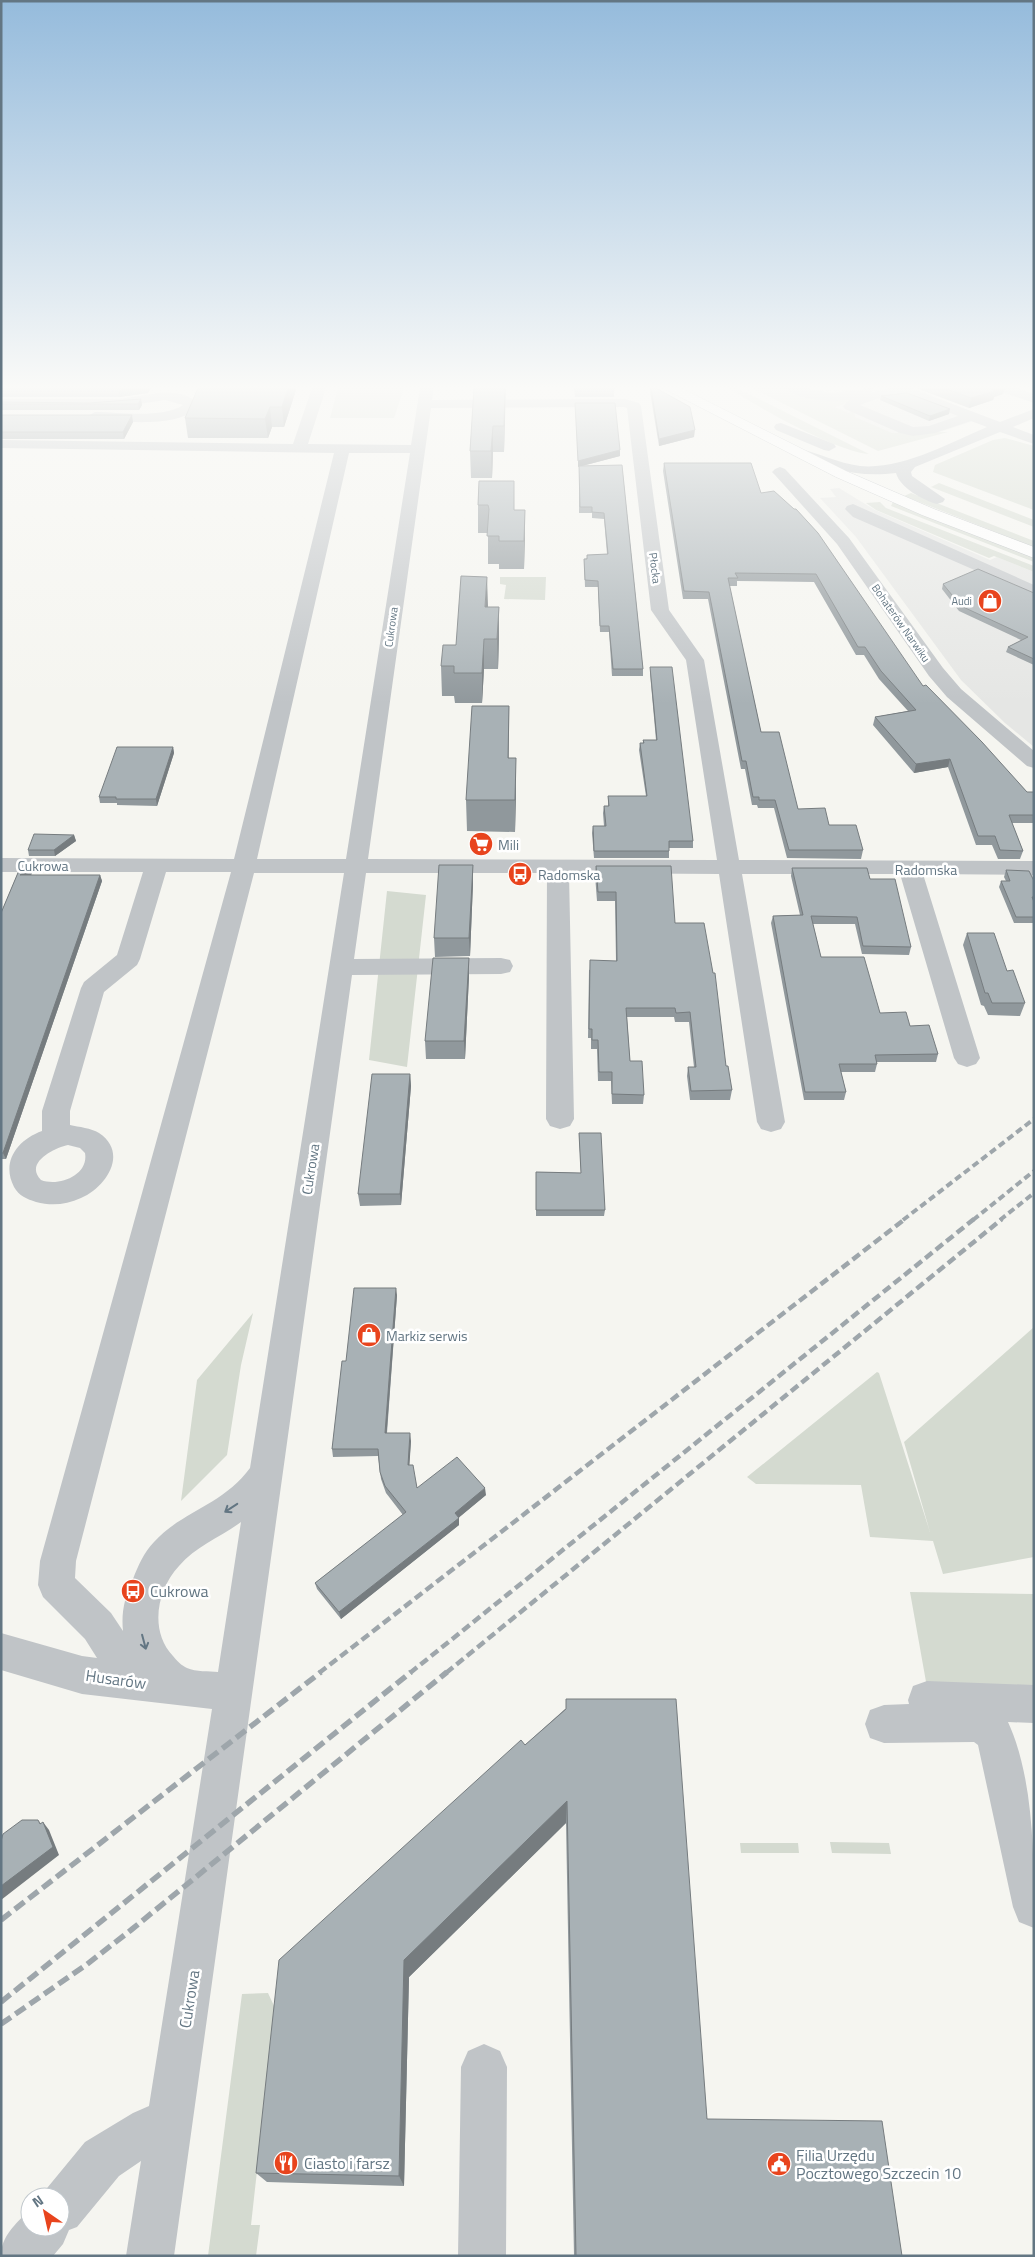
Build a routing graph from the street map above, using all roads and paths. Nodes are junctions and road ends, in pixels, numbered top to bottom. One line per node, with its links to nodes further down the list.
1 (332, 493): 17 (street)
2 (410, 493): 15 (street, Cukrowa)
3 (645, 493): 19 (street, Płocka)
4 (799, 493): 13 (street, Bohaterów Narwiku)
5 (884, 493): 11 (main road)
6 (924, 493): 8 (main road)
7 (928, 493): 8 (street)
8 (937, 499): 10 (main road)
9 (853, 509): 12 (street)
10 (1034, 537)
11 (1034, 553)
12 (1034, 591)
13 (1034, 762)
14 (1, 865): 16 (street, Cukrowa)
15 (355, 865): 17 (street, Cukrowa); 18 (street, Radomska); 23 (street, Cukrowa)
16 (158, 866): 17 (street, Cukrowa); 27 (street)
17 (244, 866): 30 (street)
18 (558, 866): 19 (street, Radomska); 25 (street)
19 (728, 868): 21 (street, Radomska); 26 (street)
20 (1034, 868): 21 (street, Radomska)
21 (910, 869): 24 (street)
22 (501, 966): 23 (street)
23 (341, 967): 28 (street, Cukrowa)
24 (967, 1058)
25 (560, 1119)
26 (771, 1122)
27 (56, 1137)
28 (265, 1474): 31 (street, one-way to 31); 32 (street, Cukrowa)
29 (1, 1651): 30 (street, Husarów)
30 (123, 1681): 31 (street, Husarów)
31 (184, 1688): 32 (street, Husarów)
32 (234, 1693): 38 (street, Cukrowa)
33 (1034, 1704): 34 (street)
34 (932, 1723): 35 (street); 36 (street)
35 (884, 1724)
36 (1034, 1907)
37 (484, 2067): 43 (street)
38 (170, 2125): 39 (street); 42 (street, Cukrowa)
39 (70, 2198)
40 (37, 2237): 41 (street)
41 (21, 2256)
42 (150, 2256)
43 (482, 2256)

